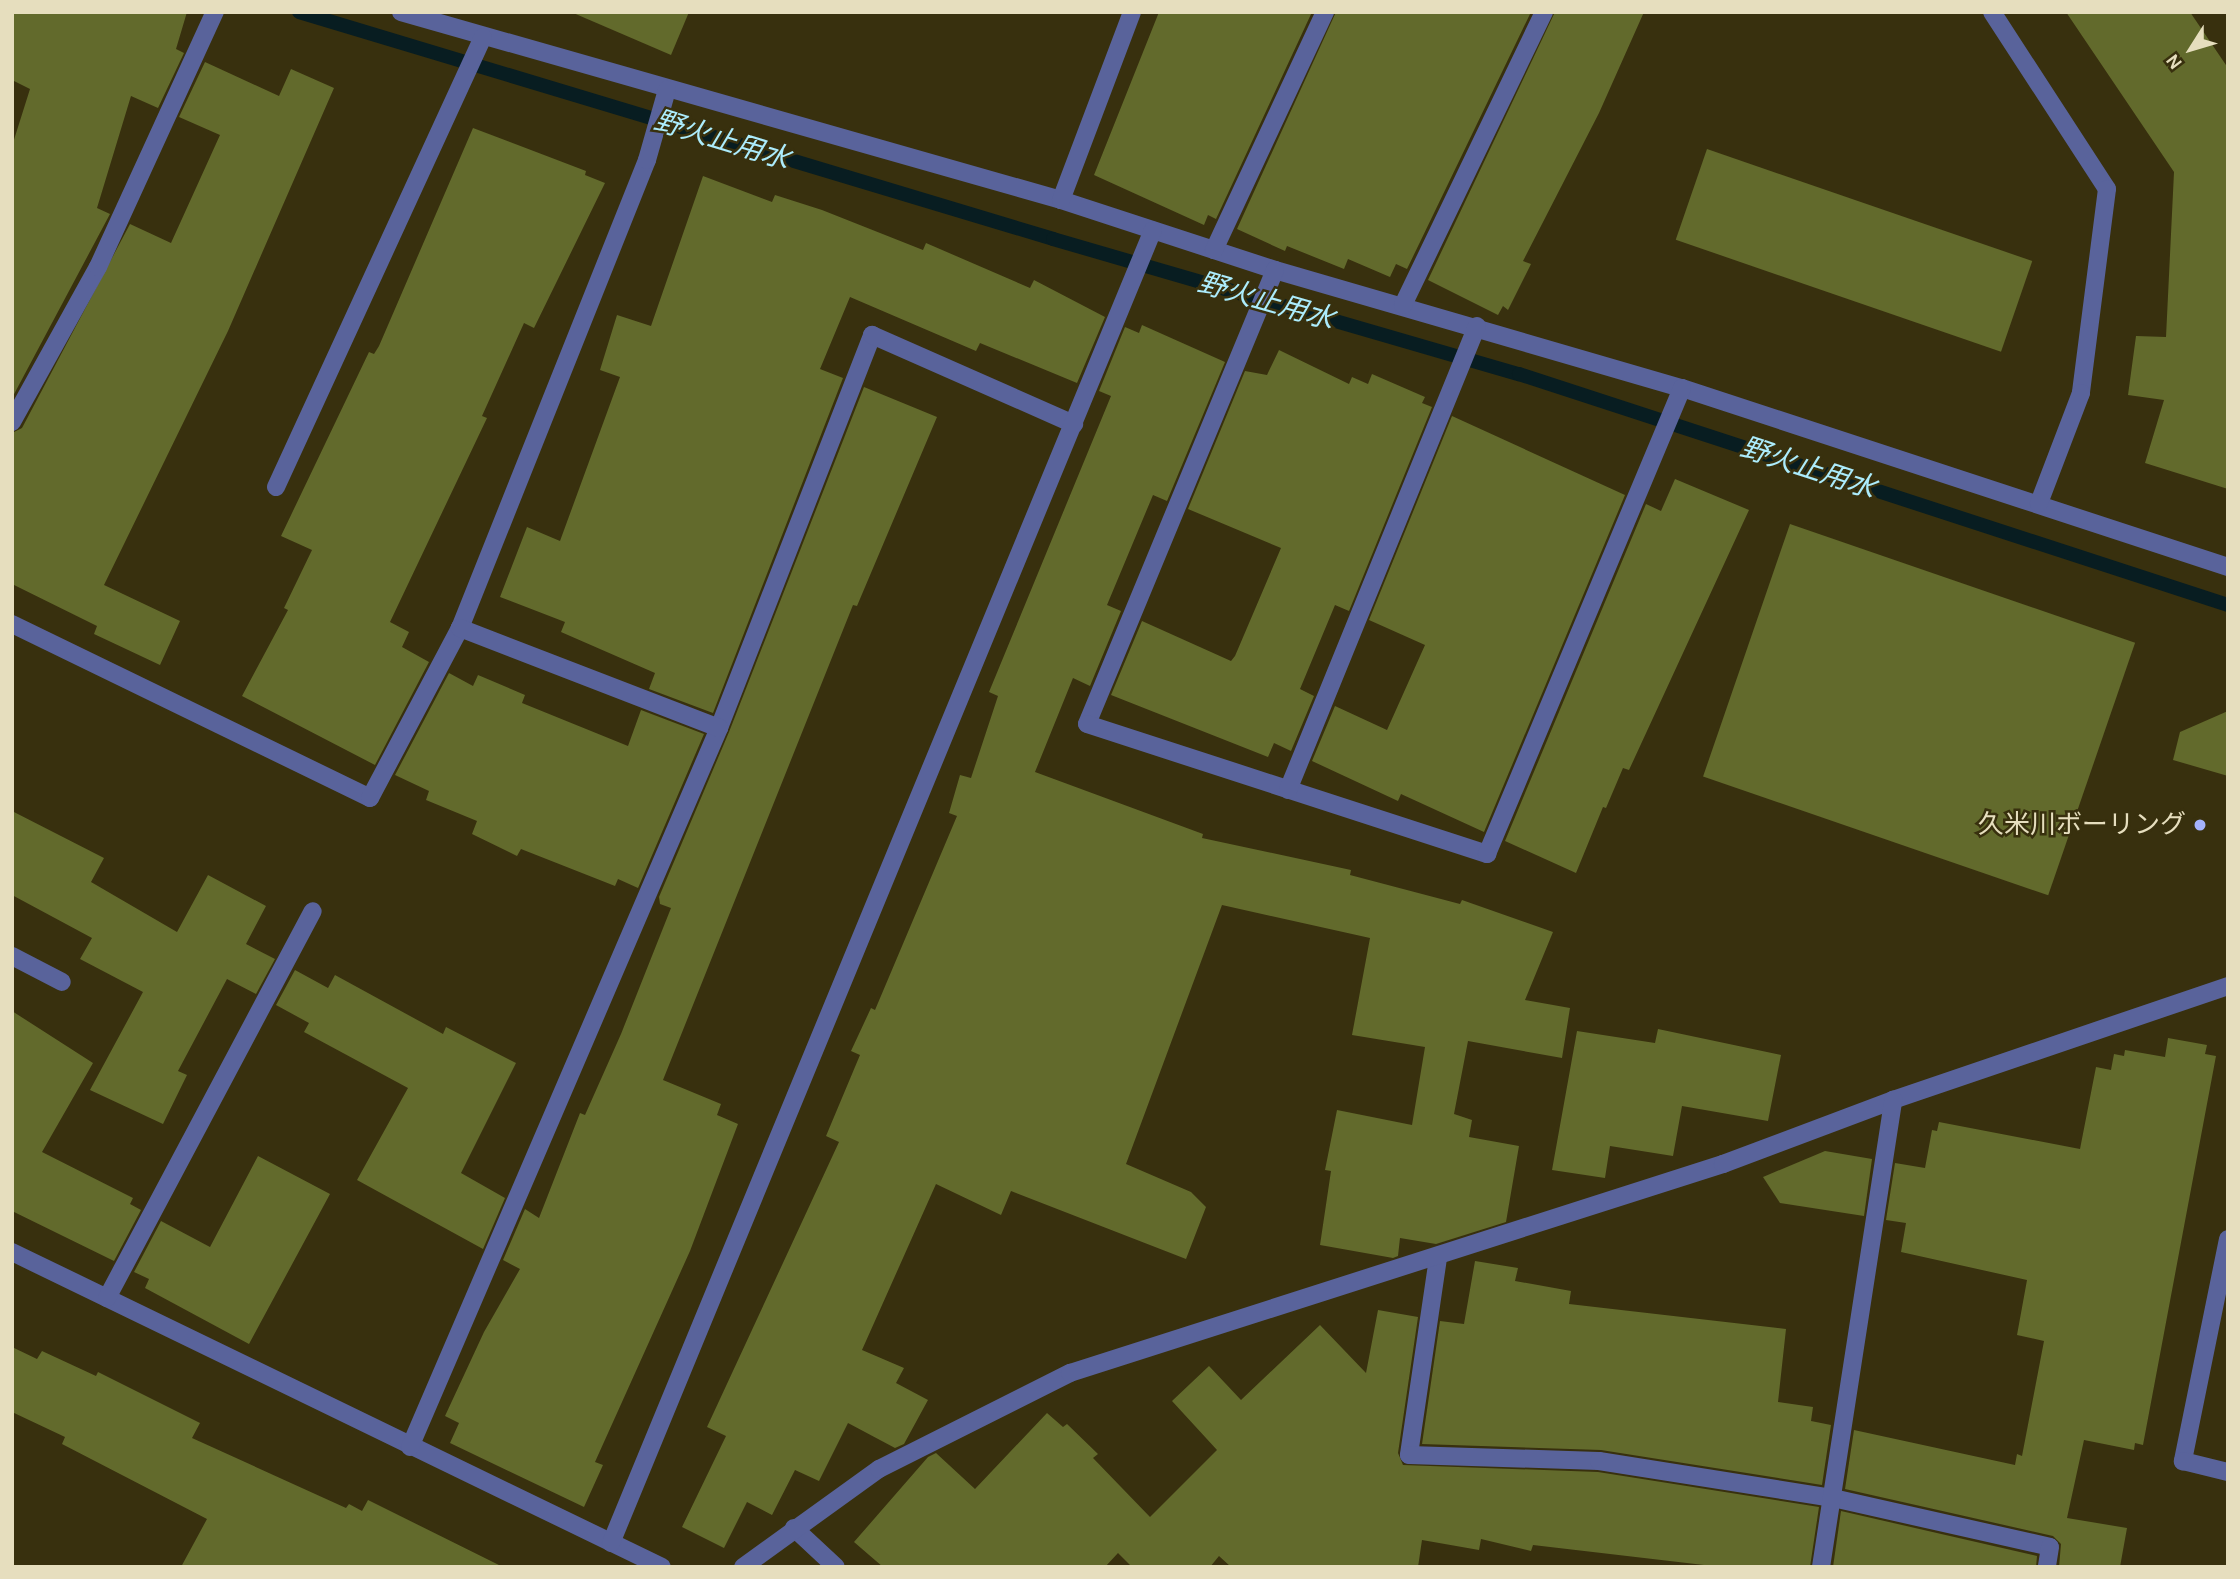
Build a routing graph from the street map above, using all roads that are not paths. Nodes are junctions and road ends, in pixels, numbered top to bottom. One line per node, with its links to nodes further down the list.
1 (401, 12): 7 (street)
2 (1132, 12): 9 (street)
3 (1325, 12): 11 (street)
4 (1544, 12): 13 (street)
5 (1992, 12): 19 (street)
6 (214, 13): 16 (street)
7 (482, 40): 8 (street); 18 (street)
8 (667, 93): 9 (street); 22 (street)
9 (1061, 200): 10 (street)
10 (1150, 238): 11 (street); 17 (street)
11 (1214, 250): 12 (street)
12 (1272, 276): 13 (street); 24 (street)
13 (1403, 305): 14 (street)
14 (1477, 326): 15 (street); 24 (street)
15 (1679, 396): 19 (street); 24 (street)
16 (12, 422)
17 (1074, 424): 23 (street); 38 (street)
18 (276, 487)
19 (2039, 503): 20 (street)
20 (2228, 567)
21 (12, 624): 22 (street)
22 (460, 628): 23 (street)
23 (719, 728): 34 (street)
24 (1288, 790)
25 (313, 911): 33 (street)
26 (12, 956): 27 (street)
27 (62, 982)
28 (2228, 986): 29 (street)
29 (1893, 1100): 32 (street); 36 (street)
30 (2228, 1239): 35 (street)
31 (12, 1252): 33 (street)
32 (1438, 1258): 36 (street); 37 (street)
33 (107, 1298): 34 (street)
34 (410, 1447): 38 (street)
35 (2228, 1472)
36 (1833, 1498): 42 (street); 43 (street)
37 (794, 1528): 40 (street); 41 (street)
38 (611, 1543): 39 (street)
39 (662, 1567)
40 (743, 1567)
41 (836, 1567)
42 (1821, 1567)
43 (2047, 1567)

